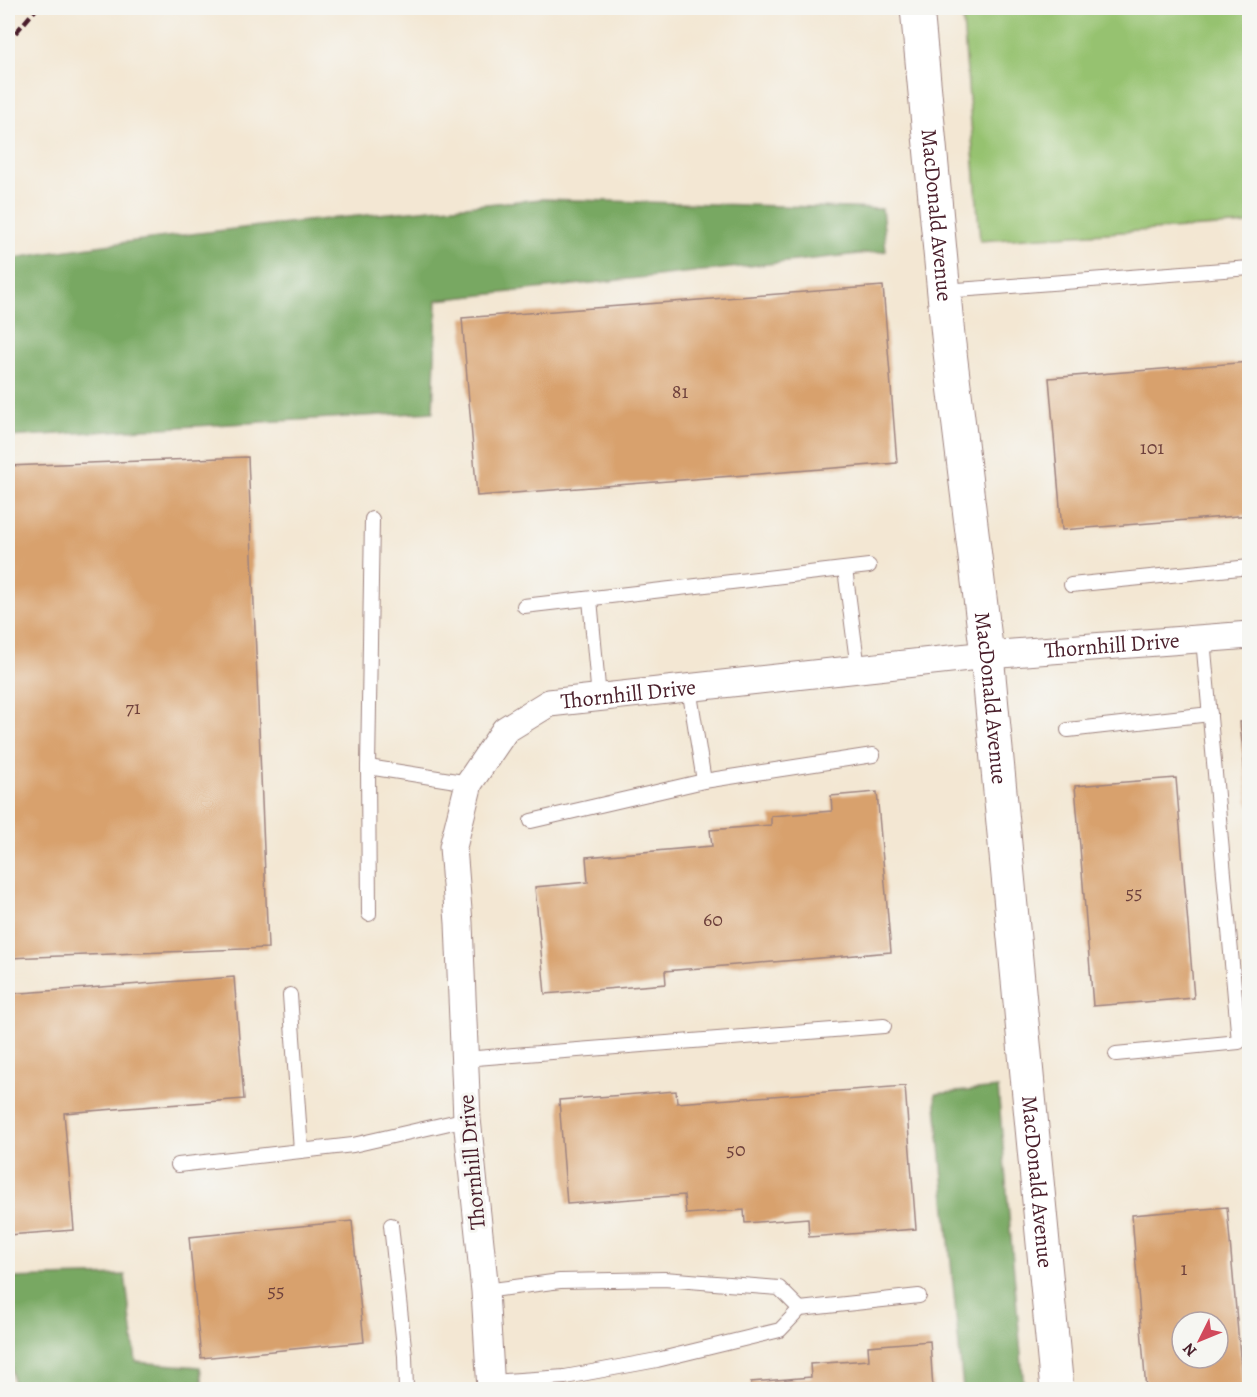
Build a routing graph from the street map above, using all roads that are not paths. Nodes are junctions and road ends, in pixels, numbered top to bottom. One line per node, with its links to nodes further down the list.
1 (918, 8): 3 (street, MacDonald Avenue)
2 (1250, 268): 3 (lane)
3 (944, 291): 13 (street, MacDonald Avenue)
4 (372, 519): 20 (lane)
5 (869, 566): 7 (lane)
6 (1250, 567): 8 (lane)
7 (845, 569): 9 (lane); 14 (lane)
8 (1071, 585)
9 (590, 599): 10 (lane); 16 (lane)
10 (524, 606)
11 (1250, 635): 12 (street, Thornhill Drive)
12 (1203, 639): 13 (street, Thornhill Drive); 17 (lane)
13 (987, 655): 14 (street, Thornhill Drive); 38 (street, MacDonald Avenue)
14 (858, 669): 15 (street, Thornhill Drive)
15 (689, 688): 16 (street, Thornhill Drive); 21 (lane)
16 (599, 698): 22 (street, Thornhill Drive)
17 (1210, 714): 18 (lane); 27 (lane)
18 (1068, 730)
19 (873, 755): 21 (lane)
20 (368, 767): 22 (lane); 24 (lane)
21 (704, 781): 23 (lane)
22 (469, 783): 28 (street, Thornhill Drive)
23 (531, 820)
24 (369, 914)
25 (290, 995): 30 (lane)
26 (884, 1026): 28 (lane)
27 (1116, 1054)
28 (464, 1059): 29 (street, Thornhill Drive)
29 (467, 1119): 30 (lane); 33 (street, Thornhill Drive)
30 (301, 1151): 31 (lane)
31 (178, 1165)
32 (392, 1225): 37 (lane)
33 (485, 1291): 35 (lane); 36 (street, Thornhill Drive)
34 (919, 1296): 35 (lane)
35 (800, 1309): 36 (lane)
36 (491, 1386)
37 (406, 1389)
38 (1057, 1389)

